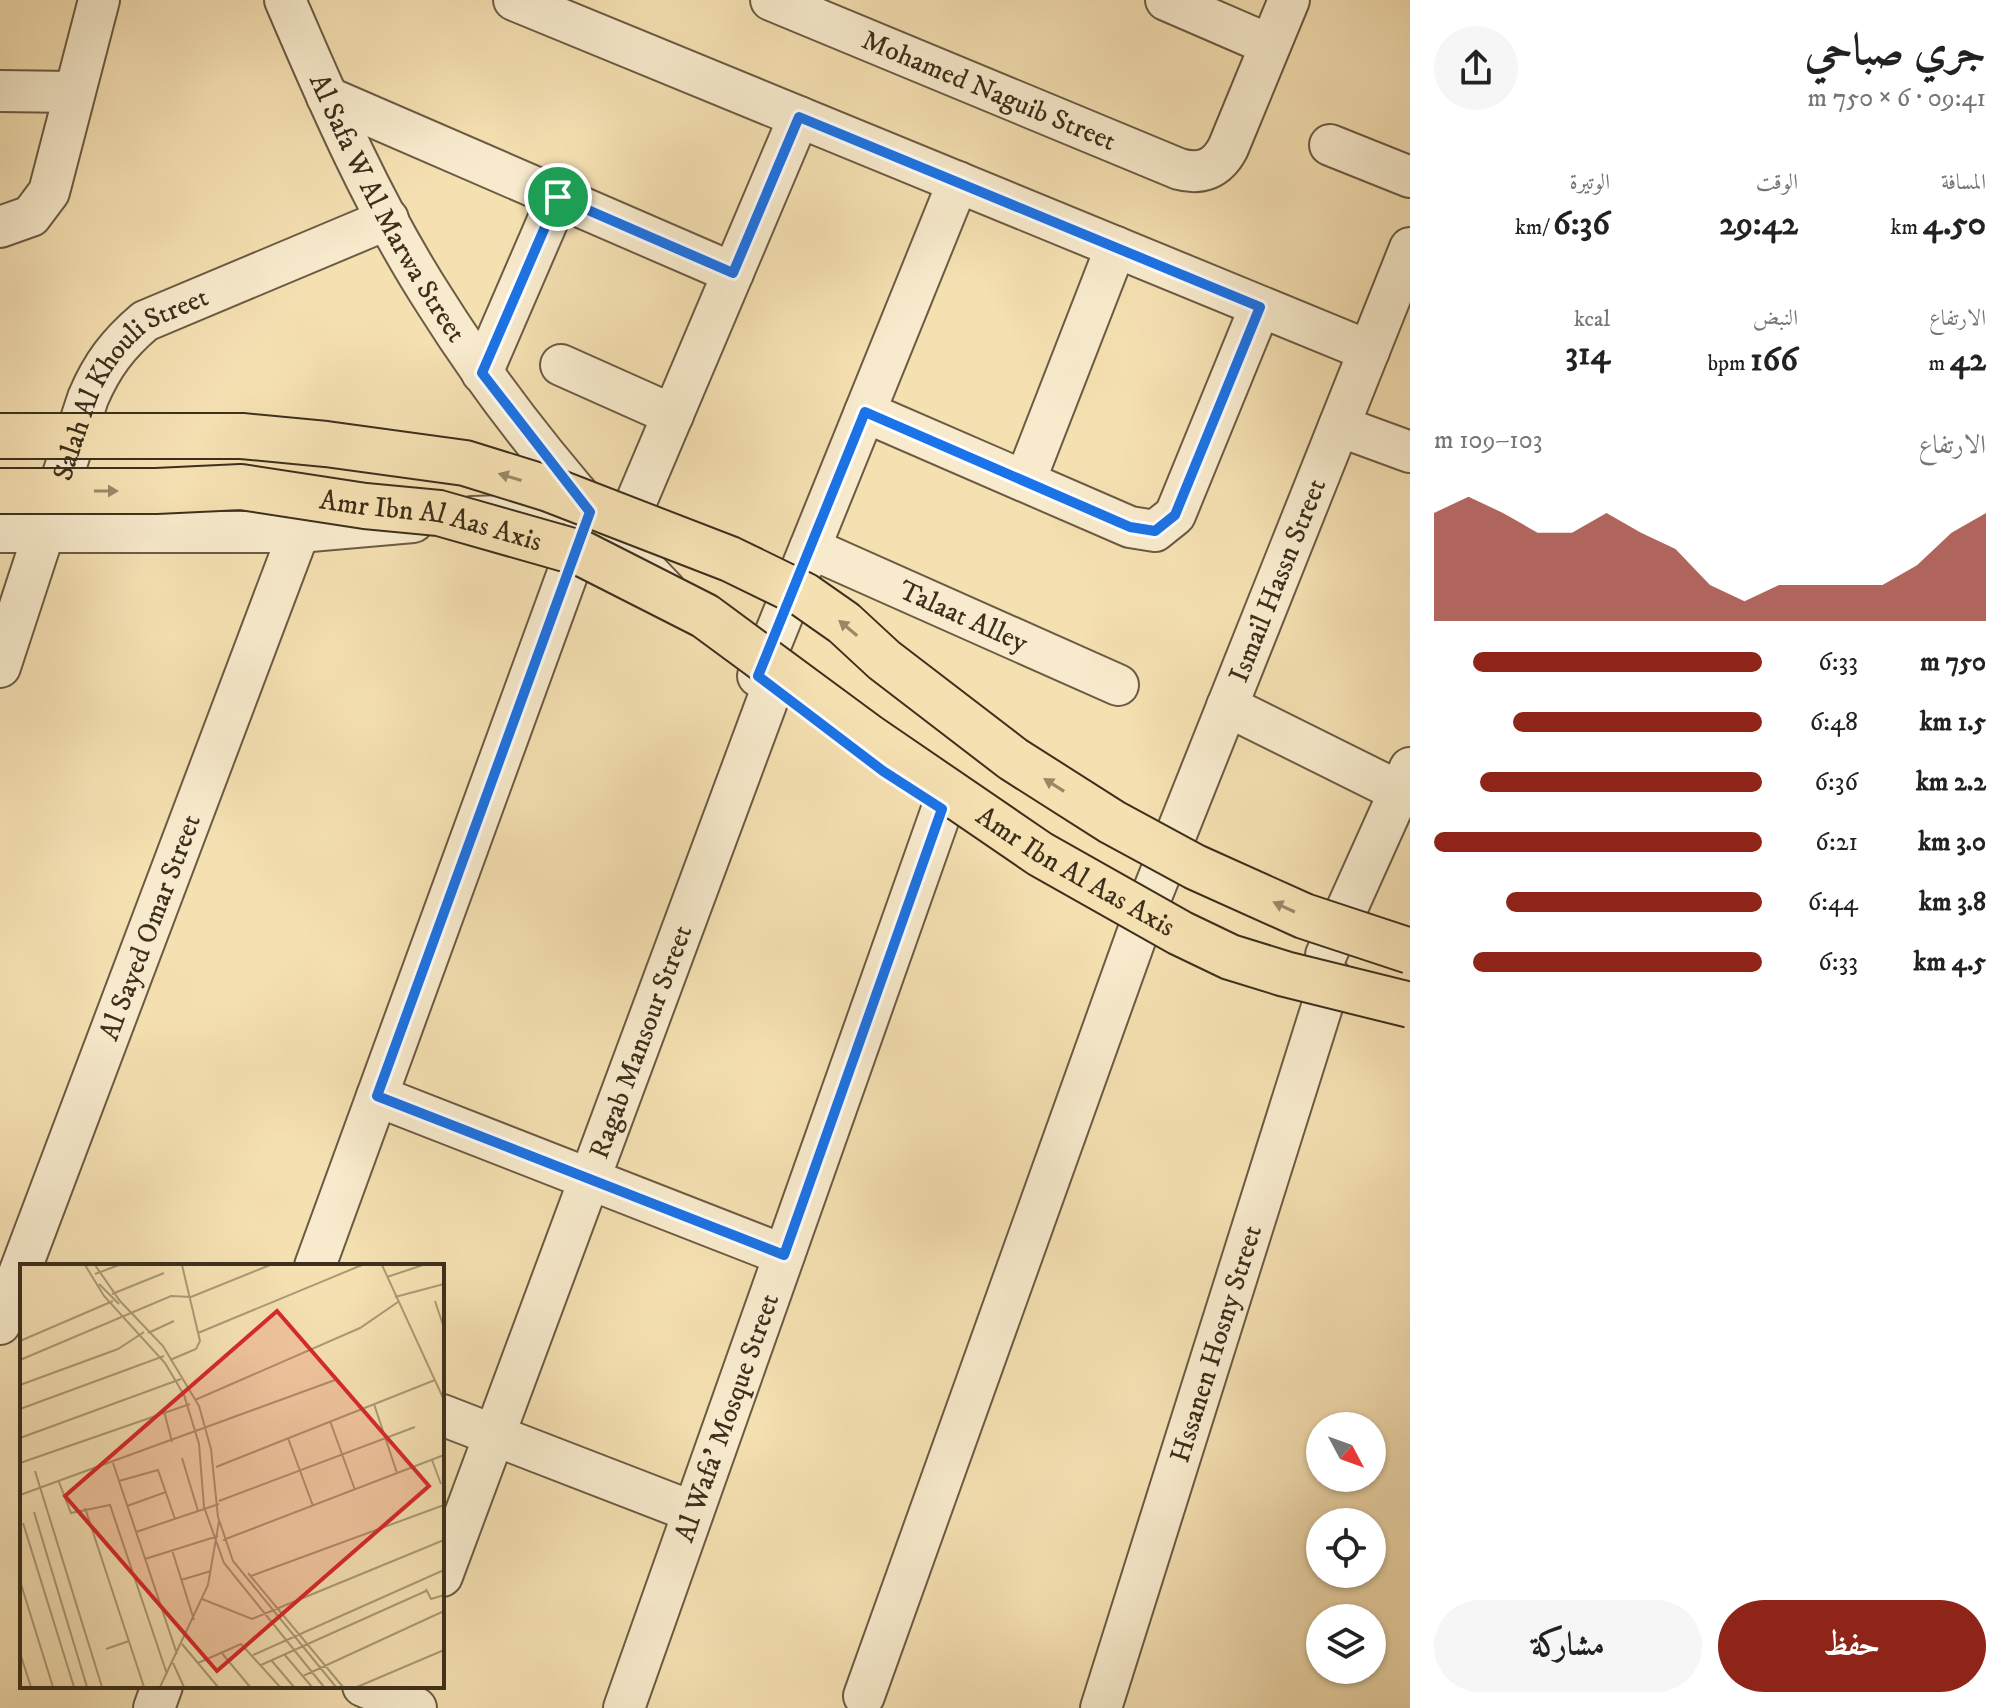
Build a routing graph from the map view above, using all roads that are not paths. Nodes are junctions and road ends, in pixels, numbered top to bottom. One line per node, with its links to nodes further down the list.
1 (99, 0): 9 (street)
2 (285, 0): 10 (street, Al Safa W Al Marwa Street)
3 (514, 0): 11 (street)
4 (771, 0): 7 (street, Mohamed Naguib Street)
5 (1166, 0): 7 (street)
6 (1289, 0): 7 (street)
7 (1270, 45)
8 (0, 91): 9 (street)
9 (74, 92): 17 (street)
10 (327, 97): 15 (street); 16 (street, Al Safa W Al Marwa Street)
11 (799, 117): 14 (street); 20 (street)
12 (1330, 145): 13 (street)
13 (1410, 177)
14 (958, 182): 18 (street); 26 (street, Ragab Mansour Street)
15 (558, 197): 20 (street); 25 (street)
16 (388, 219): 25 (street, Al Safa W Al Marwa Street); 36 (street, Salah Al Khouli Street)
17 (0, 227)
18 (1116, 247): 21 (street); 31 (street)
19 (1410, 248): 22 (street, Ismail Hassn Street)
20 (733, 273): 27 (street)
21 (1260, 307): 23 (street); 31 (street)
22 (1397, 316): 23 (street, Ismail Hassn Street)
23 (1369, 351): 28 (street, Ismail Hassn Street)
24 (561, 365): 27 (street)
25 (482, 373): 33 (street, Al Safa W Al Marwa Street)
26 (865, 412): 31 (street); 38 (street, Ragab Mansour Street)
27 (673, 415): 37 (street)
28 (1339, 426): 30 (street); 42 (street, Ismail Hassn Street)
29 (0, 436): 46 (main road, Amr Ibn Al Aas Axis, one-way to 29, bridge)
30 (1410, 452)
31 (1025, 481)
32 (0, 491): 49 (main road, Amr Ibn Al Aas Axis, one-way to 49, bridge)
33 (583, 504): 35 (street); 37 (street, Al Safa W Al Marwa Street); 50 (street)
34 (0, 532): 36 (street)
35 (299, 532): 36 (street); 53 (street, Al Sayed Omar Street)
36 (45, 534): 39 (street, Salah Al Khouli Street)
37 (619, 542): 40 (street, Al Safa W Al Marwa Street)
38 (810, 548): 40 (street, Ragab Mansour Street); 41 (street, Talaat Alley)
39 (0, 667)
40 (765, 682): 44 (street, Al Safa W Al Marwa Street); 51 (street, Ragab Mansour Street)
41 (1118, 685)
42 (1227, 706): 43 (street); 45 (street, Ismail Hassn Street)
43 (1405, 780): 47 (street, Hssanen Hosny Street)
44 (942, 809): 45 (street, Al Safa W Al Marwa Street); 52 (street, Al Wafa' Mosque Street)
45 (1145, 912): 47 (street, Al Safa W Al Marwa Street); 62 (street, Ismail Hassn Street)
46 (1410, 951)
47 (1324, 975): 48 (street, Al Safa W Al Marwa Street); 65 (street, Hssanen Hosny Street)
48 (1410, 995)
49 (1410, 1005)
50 (377, 1096): 51 (street); 54 (street)
51 (589, 1179): 52 (street); 58 (street, Ragab Mansour Street)
52 (784, 1255): 59 (street, Al Wafa' Mosque Street)
53 (23, 1264)
54 (316, 1264)
55 (20, 1271): 56 (street, Al Sayed Omar Street)
56 (0, 1324)
57 (444, 1416): 58 (street)
58 (494, 1435): 59 (street); 60 (street, Ragab Mansour Street)
59 (693, 1512): 64 (street, Al Wafa' Mosque Street)
60 (444, 1571)
61 (161, 1688): 63 (street)
62 (864, 1696)
63 (154, 1708)
64 (624, 1708)
65 (1101, 1708)

